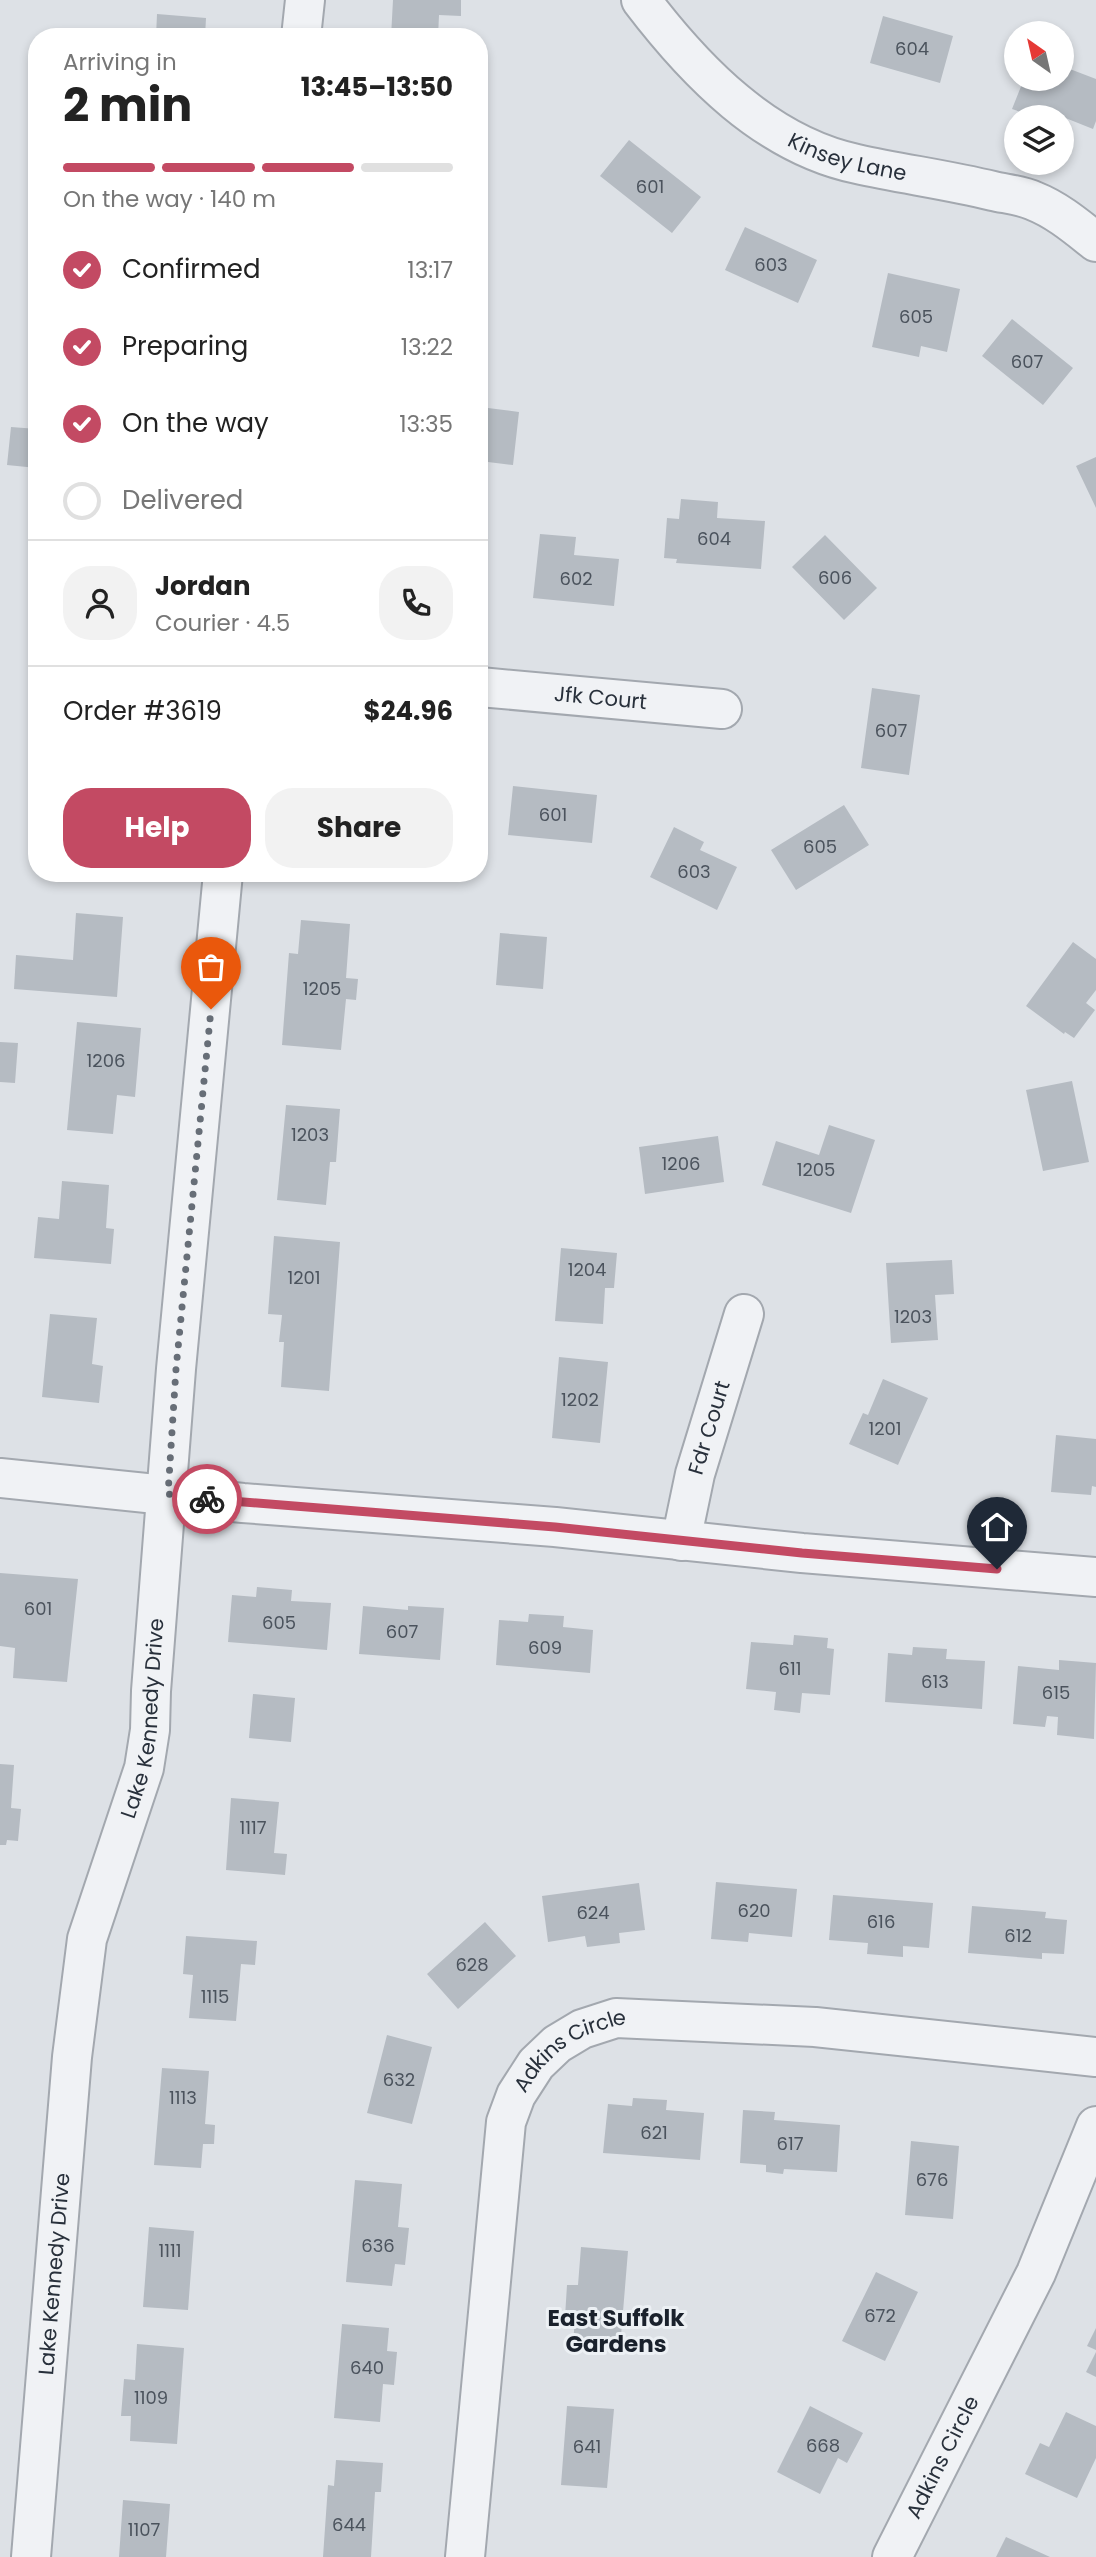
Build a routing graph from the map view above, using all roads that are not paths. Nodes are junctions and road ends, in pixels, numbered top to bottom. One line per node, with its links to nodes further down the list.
1 (305, 0): 3 (street)
2 (641, 0): 4 (street, Kinsey Lane)
3 (302, 28)
4 (1096, 242)
5 (488, 688): 6 (street, Jfk Court)
6 (722, 709)
7 (222, 882): 10 (street, Lake Kennedy Drive)
8 (744, 1314): 11 (street, Fdr Court)
9 (0, 1478): 10 (street)
10 (168, 1494): 11 (street); 15 (street, Lake Kennedy Drive)
11 (681, 1541): 12 (street)
12 (1096, 1577)
13 (1096, 2057): 16 (street, Adkins Circle)
14 (1096, 2126): 17 (street, Adkins Circle)
15 (31, 2557)
16 (464, 2557)
17 (892, 2557)

